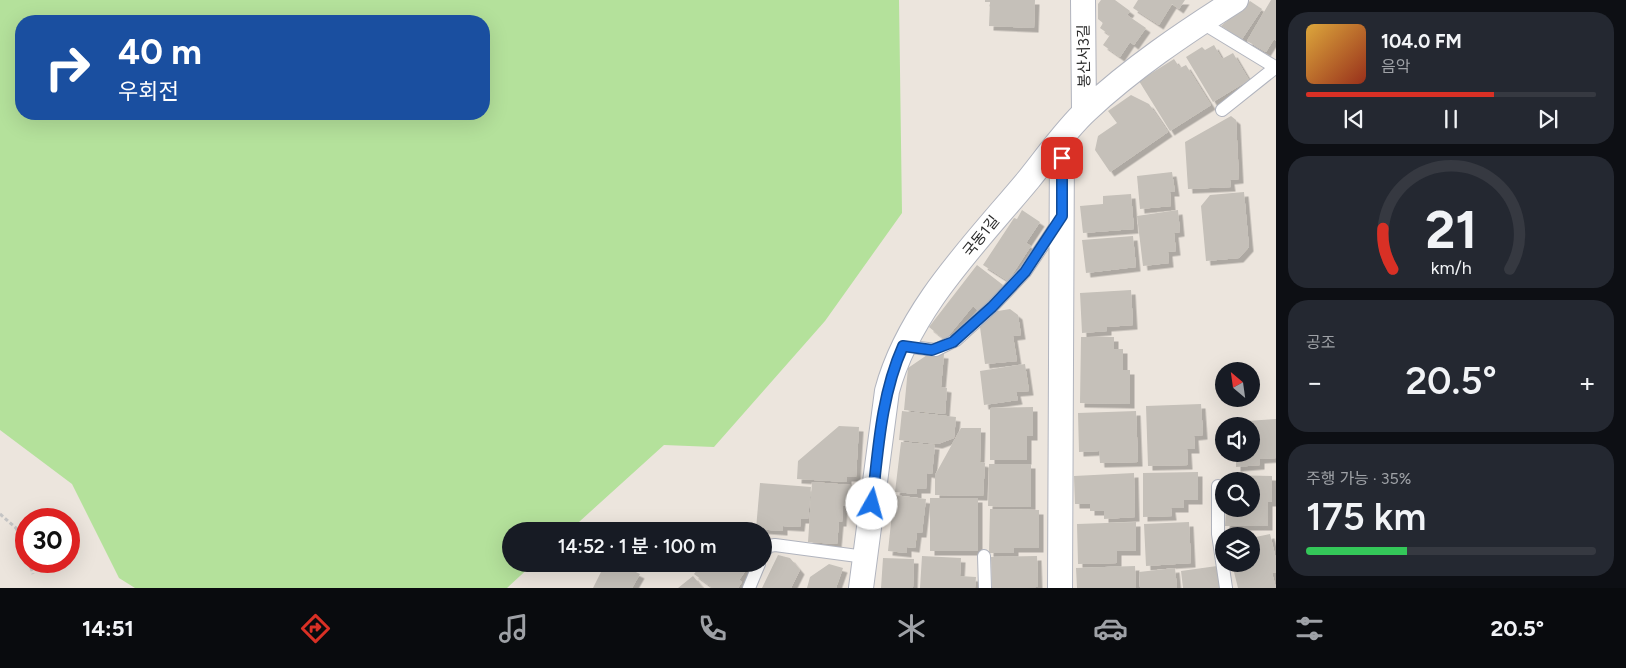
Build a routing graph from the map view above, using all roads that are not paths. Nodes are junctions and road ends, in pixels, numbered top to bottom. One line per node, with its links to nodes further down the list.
1 (1083, 0): 6 (street, 봉산서3길)
2 (1236, 0): 3 (street, 국동1길)
3 (1201, 22): 4 (lane); 6 (street, 국동1길)
4 (1276, 67): 5 (lane)
5 (1222, 110)
6 (1084, 112): 7 (street, 국동1길)
7 (1062, 139): 8 (street); 9 (street, 국동1길)
8 (1062, 216): 9 (lane); 18 (street)
9 (903, 346): 13 (street, 국동1길)
10 (1218, 517): 19 (lane)
11 (772, 546): 13 (lane)
12 (984, 556): 17 (lane)
13 (865, 557): 16 (street, 국동1길)
14 (755, 572): 15 (lane)
15 (748, 588)
16 (861, 588)
17 (985, 588)
18 (1060, 588)
19 (1226, 588)

